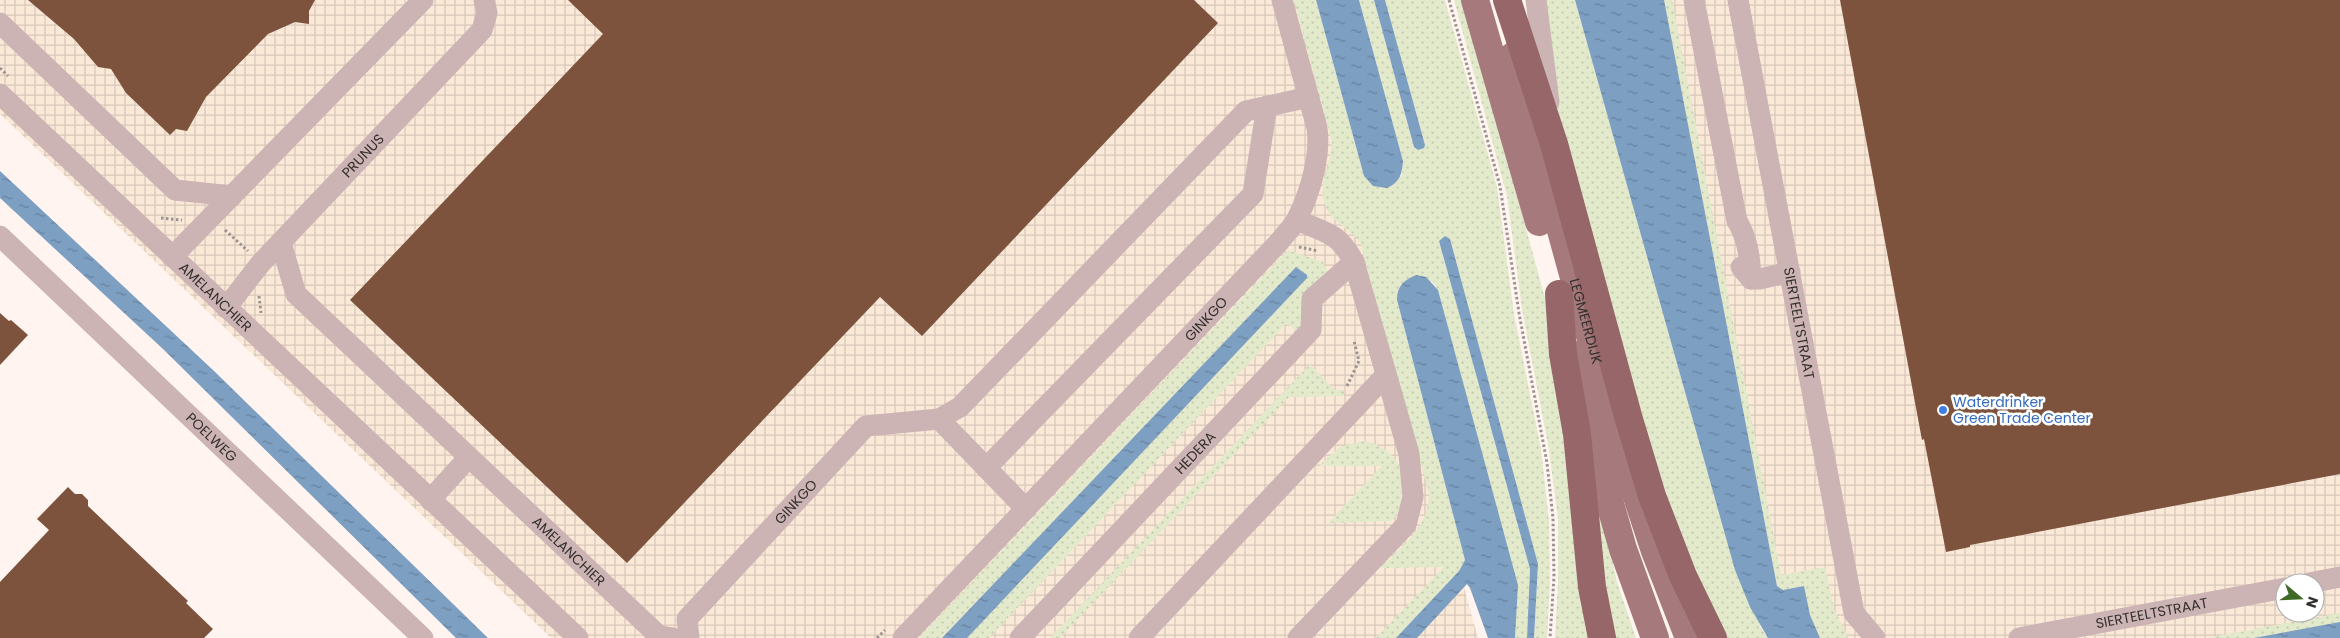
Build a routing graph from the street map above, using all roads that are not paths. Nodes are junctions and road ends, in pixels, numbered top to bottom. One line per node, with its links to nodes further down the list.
1 (423, 0): 15 (street)
2 (484, 0): 18 (street, PRUNUS)
3 (1282, 0): 12 (street, GINKGO)
4 (1475, 0): 22 (main road, LEGMEERDIJK)
5 (1497, 0): 43 (main road, LEGMEERDIJK)
6 (1507, 0): 14 (highway)
7 (1536, 0): 14 (street)
8 (1694, 0): 21 (street)
9 (1738, 0): 21 (street, SIERTEELTSTRAAT)
10 (0, 23): 15 (street)
11 (7, 88): 19 (street, AMELANCHIER)
12 (1309, 97): 13 (street, GINKGO); 16 (street, GINKGO)
13 (1267, 106): 25 (street, GINKGO); 27 (street)
14 (1554, 144): 44 (highway)
15 (232, 196): 19 (street)
16 (1297, 220): 20 (street); 29 (street, GINKGO)
17 (0, 236): 33 (street, POELWEG)
18 (281, 243): 23 (street, PRUNUS); 26 (street, AMELANCHIER)
19 (172, 258): 23 (street, AMELANCHIER)
20 (1354, 262): 24 (street); 38 (street, HEDERA)
21 (1790, 272): 45 (street, SIERTEELTSTRAAT)
22 (1559, 294): 41 (highway); 42 (main road, LEGMEERDIJK)
23 (226, 308): 28 (street, AMELANCHIER)
24 (1385, 376): 39 (street); 40 (street)
25 (939, 419): 27 (street); 36 (street, GINKGO)
26 (469, 457): 28 (street); 35 (street, AMELANCHIER)
27 (986, 468): 29 (street)
28 (430, 500): 34 (street, AMELANCHIER)
29 (1026, 509): 37 (street, GINKGO)
30 (2340, 577): 31 (street)
31 (2325, 580)
32 (2275, 590): 46 (street, SIERTEELTSTRAAT)
33 (423, 638)
34 (578, 638)
35 (672, 638)
36 (689, 638)
37 (903, 638)
38 (1020, 638)
39 (1139, 638)
40 (1298, 638)
41 (1602, 638)
42 (1655, 638)
43 (1689, 638)
44 (1714, 638)
45 (1875, 638)
46 (2019, 638)

